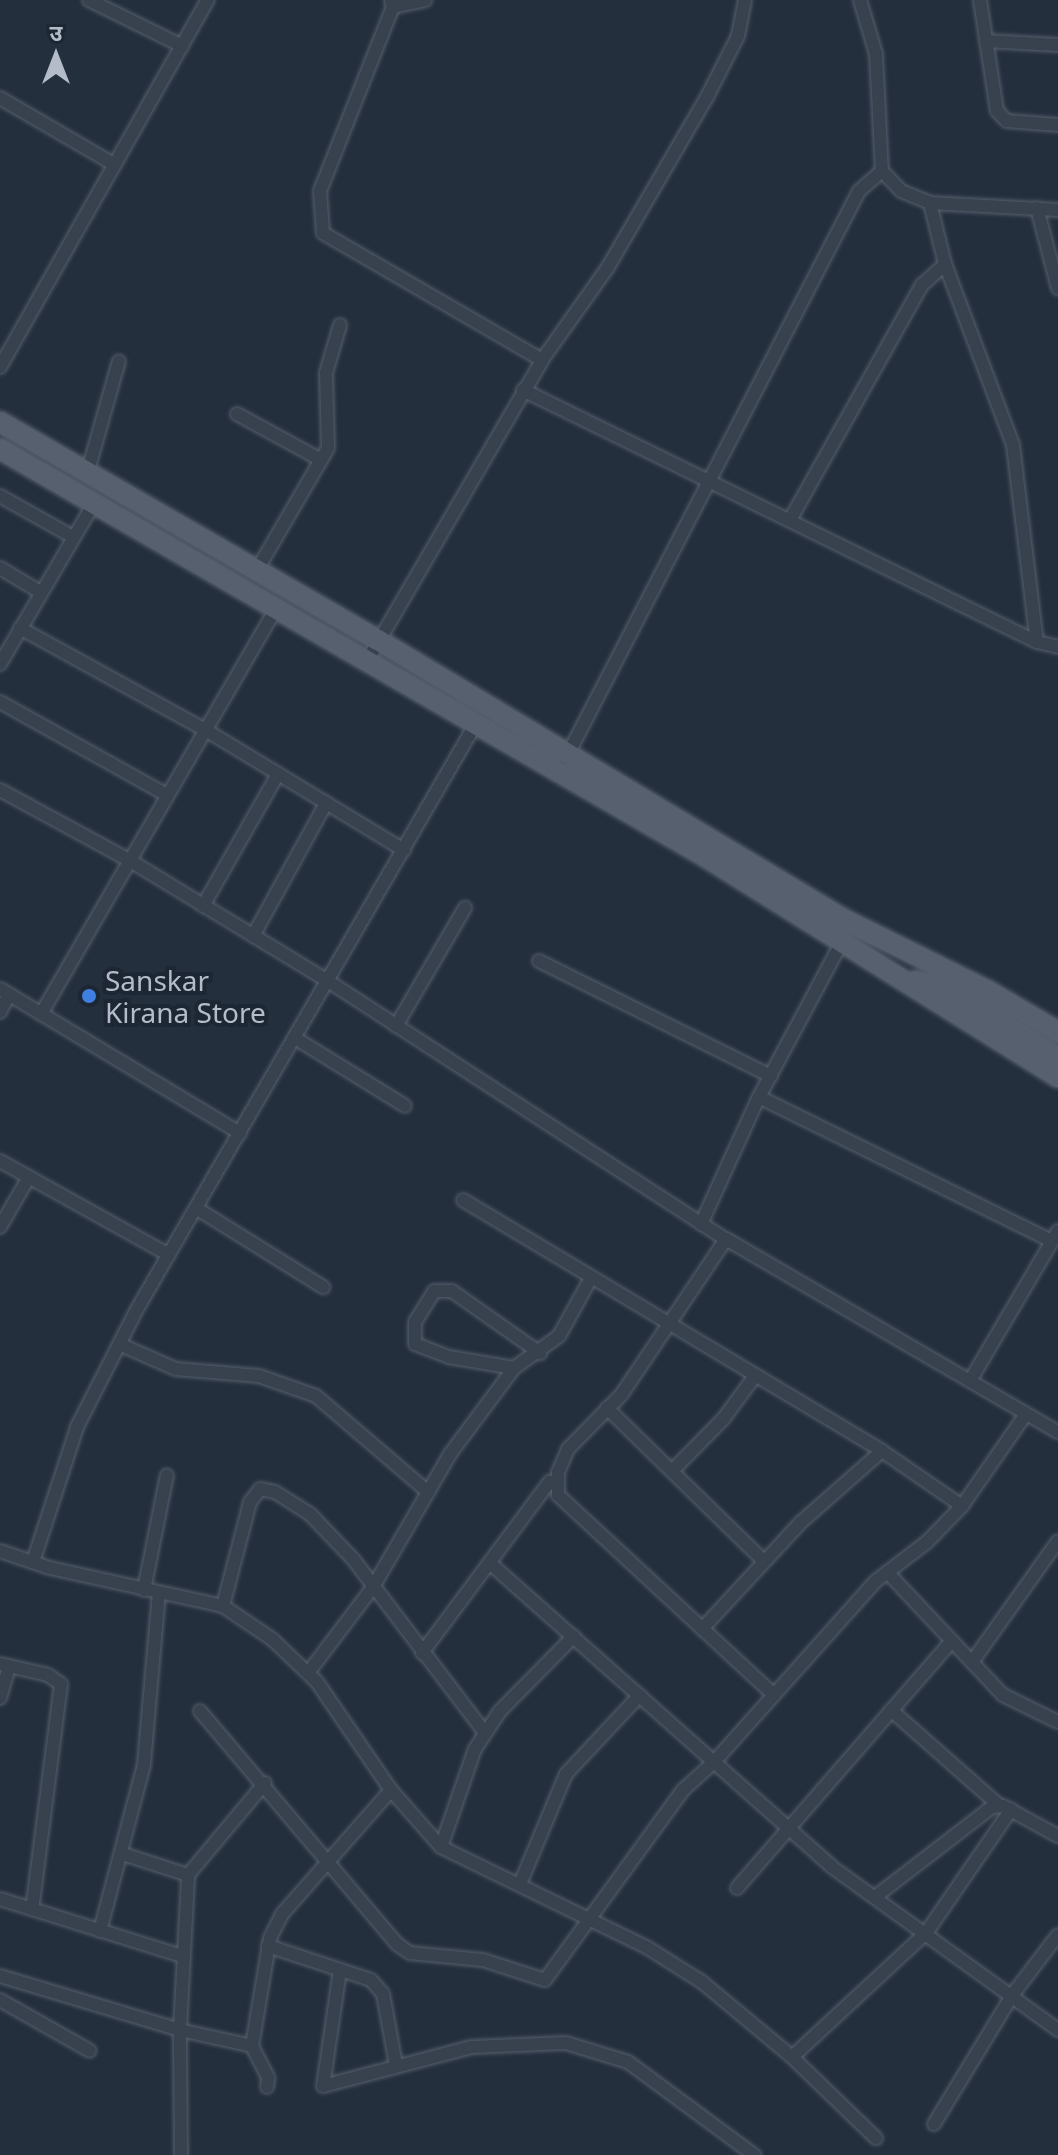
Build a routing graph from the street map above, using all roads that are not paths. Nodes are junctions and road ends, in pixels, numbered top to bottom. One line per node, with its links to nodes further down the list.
1 (89, 0): 10 (street)
2 (208, 0): 10 (street)
3 (425, 0): 7 (street)
4 (745, 0): 21 (street)
5 (860, 0): 14 (street)
6 (980, 0): 8 (street)
7 (392, 4): 21 (street)
8 (986, 41): 9 (street); 12 (street)
9 (1058, 45)
10 (182, 46): 13 (street)
11 (0, 98): 13 (street)
12 (1058, 125)
13 (115, 165): 23 (street)
14 (882, 171): 15 (street); 30 (street)
15 (930, 203): 16 (street); 18 (street)
16 (1037, 208): 17 (street); 19 (street)
17 (1058, 210)
18 (945, 264): 33 (street); 41 (street)
19 (1058, 288)
20 (340, 325): 28 (street)
21 (542, 360): 24 (street)
22 (119, 361): 29 (street)
23 (0, 367)
24 (523, 390): 30 (street); 40 (street)
25 (237, 414): 28 (street)
26 (0, 422): 29 (main road)
27 (0, 449): 32 (main road)
28 (321, 460): 36 (street)
29 (87, 474): 36 (main road)
30 (707, 480): 33 (street); 48 (street)
31 (0, 496): 34 (street)
32 (94, 503): 34 (street); 38 (main road)
33 (790, 520): 41 (street)
34 (73, 537): 37 (street)
35 (0, 568): 37 (street)
36 (257, 570): 40 (main road)
37 (40, 592): 39 (street)
38 (275, 610): 43 (main road); 47 (street)
39 (20, 628): 44 (street); 47 (street)
40 (378, 640): 43 (street); 48 (main road)
41 (1037, 642): 42 (street)
42 (1058, 647)
43 (366, 663): 46 (main road)
44 (0, 664)
45 (0, 702): 51 (street)
46 (475, 725): 48 (main road); 53 (street)
47 (204, 729): 49 (street); 51 (street)
48 (563, 763): 58 (main road); 59 (main road)
49 (278, 774): 52 (street); 55 (street)
50 (0, 790): 54 (street)
51 (167, 795): 54 (street)
52 (326, 803): 53 (street); 57 (street)
53 (404, 850): 62 (street)
54 (129, 860): 55 (street); 66 (street)
55 (203, 906): 57 (street)
56 (465, 908): 67 (street)
57 (253, 936): 62 (street)
58 (843, 940): 61 (main road); 71 (street)
59 (920, 957): 63 (main road); 68 (main road)
60 (539, 961): 71 (street)
61 (899, 977): 63 (main road); 72 (main road)
62 (328, 981): 67 (street); 69 (street)
63 (945, 988): 70 (main road)
64 (5, 992): 65 (street); 66 (street)
65 (0, 1012)
66 (41, 1014): 75 (street)
67 (396, 1026): 80 (street)
68 (1058, 1032)
69 (295, 1038): 74 (street); 75 (street)
70 (1058, 1057)
71 (771, 1076): 73 (street)
72 (1058, 1077)
73 (759, 1097): 80 (street); 82 (street)
74 (405, 1106)
75 (240, 1133): 79 (street)
76 (0, 1161): 77 (street)
77 (29, 1177): 81 (street); 84 (street)
78 (463, 1200): 85 (street)
79 (196, 1208): 84 (street); 86 (street)
80 (701, 1224): 83 (street)
81 (0, 1227)
82 (1055, 1236): 92 (street)
83 (726, 1239): 87 (street); 92 (street)
84 (169, 1255): 88 (street)
85 (591, 1278): 87 (street); 89 (street)
86 (323, 1287)
87 (670, 1325): 91 (street); 93 (street)
88 (119, 1344): 100 (street); 105 (street)
89 (540, 1353): 90 (street); 90 (street)
90 (514, 1368): 100 (street)
91 (755, 1376): 96 (street); 97 (street)
92 (970, 1381): 94 (street)
93 (607, 1408): 97 (street); 112 (street)
94 (1026, 1414): 95 (street); 101 (street)
95 (1058, 1432)
96 (882, 1451): 101 (street); 104 (street)
97 (672, 1471): 104 (street)
98 (167, 1475): 109 (street)
99 (550, 1481): 106 (street)
100 (428, 1492): 108 (street)
101 (962, 1506): 107 (street)
102 (1058, 1541): 116 (street)
103 (0, 1551): 105 (street)
104 (764, 1561): 112 (street)
105 (33, 1562): 109 (street)
106 (492, 1565): 113 (street); 115 (street)
107 (887, 1572): 114 (street); 120 (street)
108 (373, 1587): 111 (street); 115 (street); 118 (street)
109 (144, 1590): 110 (street)
110 (159, 1593): 111 (street); 133 (street)
111 (223, 1606): 118 (street)
112 (702, 1629): 120 (street)
113 (574, 1636): 119 (street); 125 (street)
114 (952, 1641): 116 (street); 122 (street)
115 (422, 1653): 125 (street)
116 (972, 1662): 124 (street)
117 (5, 1666): 121 (street); 140 (street)
118 (308, 1673): 128 (street)
119 (640, 1695): 126 (street); 136 (street)
120 (774, 1695): 126 (street)
121 (0, 1698)
122 (891, 1710): 129 (street); 130 (street)
123 (200, 1711): 127 (street)
124 (1058, 1722)
125 (485, 1733): 132 (street)
126 (714, 1762): 130 (street); 141 (street)
127 (265, 1783): 134 (street); 135 (street)
128 (391, 1790): 132 (street); 134 (street)
129 (1005, 1808): 131 (street); 138 (street); 143 (street)
130 (786, 1826): 137 (street); 138 (street)
131 (1058, 1836)
132 (441, 1847): 136 (street)
133 (123, 1854): 135 (street); 142 (street)
134 (324, 1861): 141 (street); 145 (street)
135 (188, 1875): 146 (street)
136 (520, 1884): 141 (street)
137 (737, 1888)
138 (875, 1897): 143 (street)
139 (0, 1899): 140 (street)
140 (32, 1909): 142 (street)
141 (586, 1916): 155 (street)
142 (100, 1931): 146 (street)
143 (926, 1933): 149 (street); 155 (street)
144 (1058, 1935): 149 (street)
145 (268, 1946): 147 (street); 153 (street)
146 (182, 1956): 151 (street)
147 (340, 1970): 156 (street); 156 (street)
148 (0, 1976): 151 (street)
149 (1013, 1994): 152 (street); 158 (street)
150 (0, 2000): 154 (street)
151 (180, 2030): 153 (street); 160 (street)
152 (1058, 2030)
153 (252, 2046): 157 (street)
154 (90, 2051)
155 (792, 2057): 159 (street)
156 (396, 2065): 161 (street)
157 (267, 2087)
158 (934, 2124)
159 (876, 2138)
160 (181, 2155)
161 (754, 2155)

